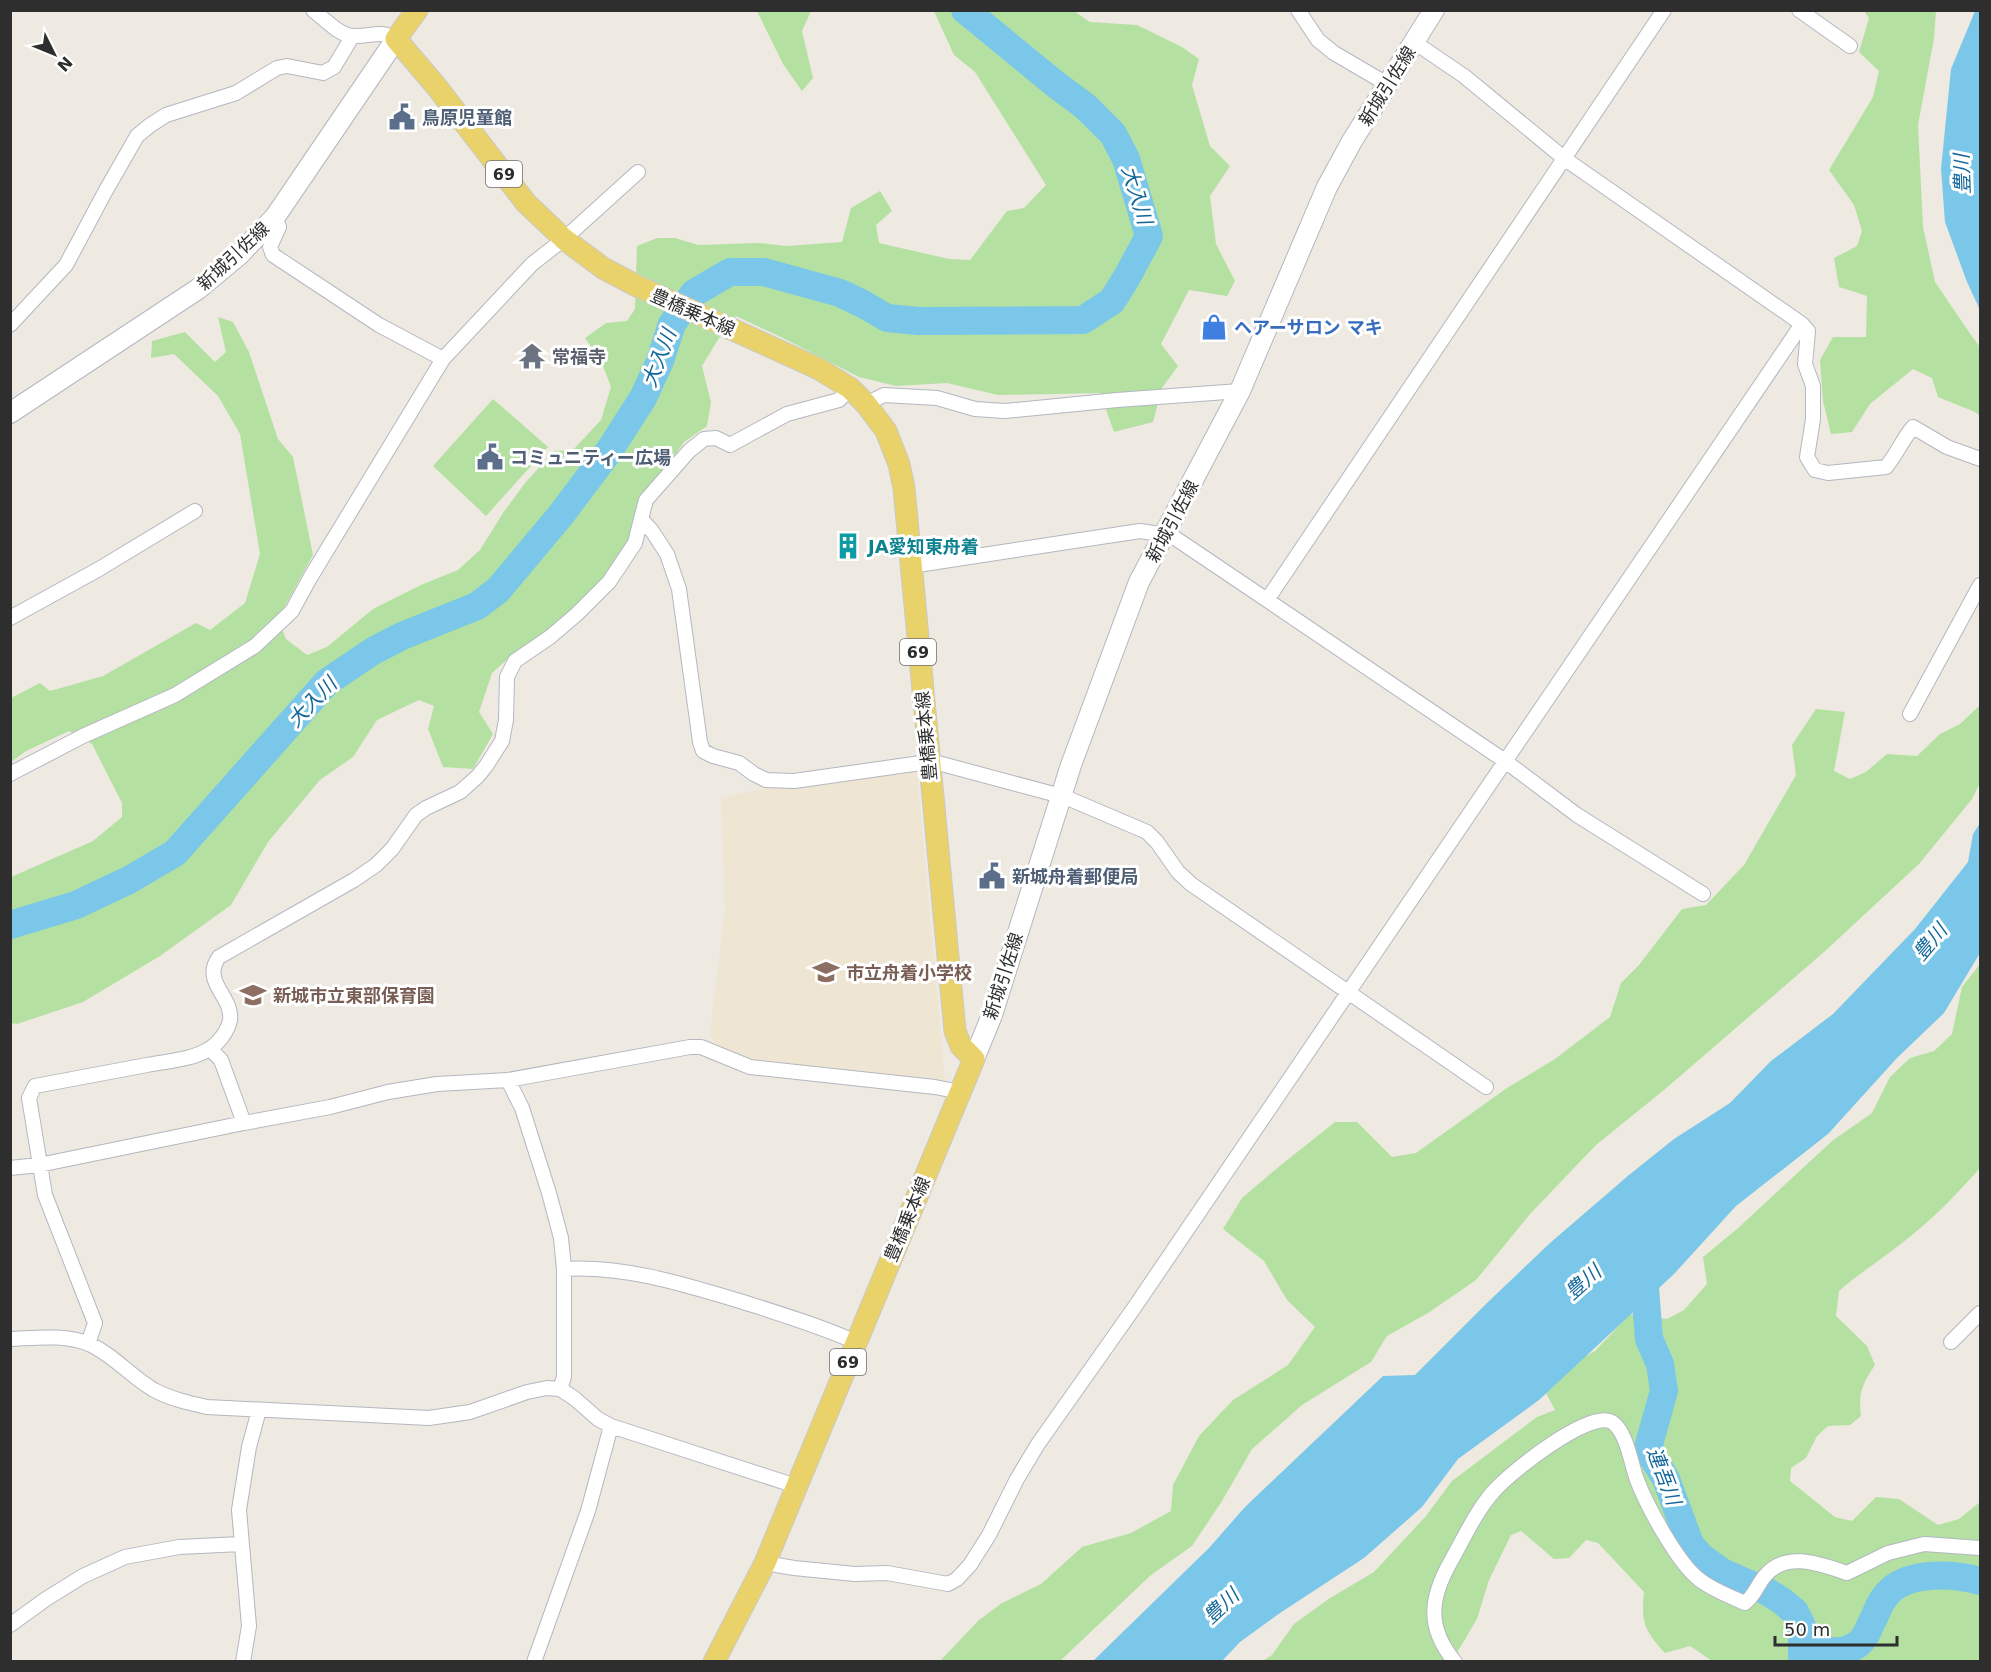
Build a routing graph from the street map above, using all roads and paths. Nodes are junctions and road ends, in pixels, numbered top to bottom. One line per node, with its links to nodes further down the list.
1 (313, 10): 7 (street)
2 (417, 10): 8 (main road)
3 (1298, 10): 11 (street)
4 (1434, 10): 9 (main road, 新城引佐線)
5 (1664, 10): 12 (street)
6 (1799, 10): 10 (street)
7 (352, 37): 8 (street); 17 (street)
8 (396, 39): 14 (main road, 新城引佐線); 15 (main road, 豊橋乗本線 / 69)
9 (1414, 42): 11 (main road, 新城引佐線); 12 (street)
10 (1850, 46)
11 (1387, 84): 20 (main road, 新城引佐線)
12 (1565, 159): 16 (street); 29 (street)
13 (638, 172): 15 (street)
14 (275, 217): 18 (street); 22 (main road, 新城引佐線)
15 (564, 239): 18 (street); 19 (main road, 豊橋乗本線 / 69)
16 (1802, 324): 23 (street); 32 (street)
17 (10, 325)
18 (443, 359): 34 (street)
19 (850, 388): 21 (main road, 豊橋乗本線 / 69); 25 (street)
20 (1240, 392): 21 (street); 26 (main road, 新城引佐線)
21 (866, 404): 27 (main road, 豊橋乗本線 / 69)
22 (12, 408)
23 (1980, 459)
24 (195, 511): 30 (street)
25 (641, 519): 33 (street); 38 (street)
26 (1165, 534): 27 (street); 29 (street); 35 (main road, 新城引佐線)
27 (911, 566): 33 (main road, 豊橋乗本線 / 69)
28 (1980, 585): 31 (street)
29 (1267, 600): 32 (street)
30 (10, 618)
31 (1910, 714)
32 (1505, 761): 36 (street); 37 (street)
33 (928, 762): 35 (street); 39 (main road, 豊橋乗本線 / 69)
34 (10, 774)
35 (1062, 796): 37 (street); 39 (main road, 新城引佐線)
36 (1703, 894)
37 (1349, 992): 41 (street); 58 (street)
38 (210, 1049): 43 (street); 44 (street)
39 (974, 1059): 42 (main road, 豊橋乗本線 / 69)
40 (508, 1080): 42 (street); 43 (street); 46 (street)
41 (1486, 1087)
42 (960, 1092): 49 (main road, 豊橋乗本線 / 69)
43 (244, 1124): 44 (street)
44 (39, 1165): 45 (street); 51 (street)
45 (10, 1168)
46 (564, 1269): 49 (street); 52 (street)
47 (1980, 1313): 50 (street)
48 (10, 1339): 51 (street)
49 (856, 1342): 55 (main road, 豊橋乗本線 / 69)
50 (1951, 1342)
51 (88, 1344): 53 (street)
52 (560, 1389): 53 (street); 54 (street)
53 (259, 1410): 56 (street)
54 (611, 1426): 55 (street); 61 (street)
55 (796, 1486): 58 (main road, 豊橋乗本線 / 69)
56 (241, 1544): 59 (street); 60 (street)
57 (1980, 1548): 63 (street)
58 (765, 1563): 62 (main road, 豊橋乗本線 / 69)
59 (10, 1625)
60 (243, 1662)
61 (534, 1662)
62 (714, 1662)
63 (1455, 1662)

